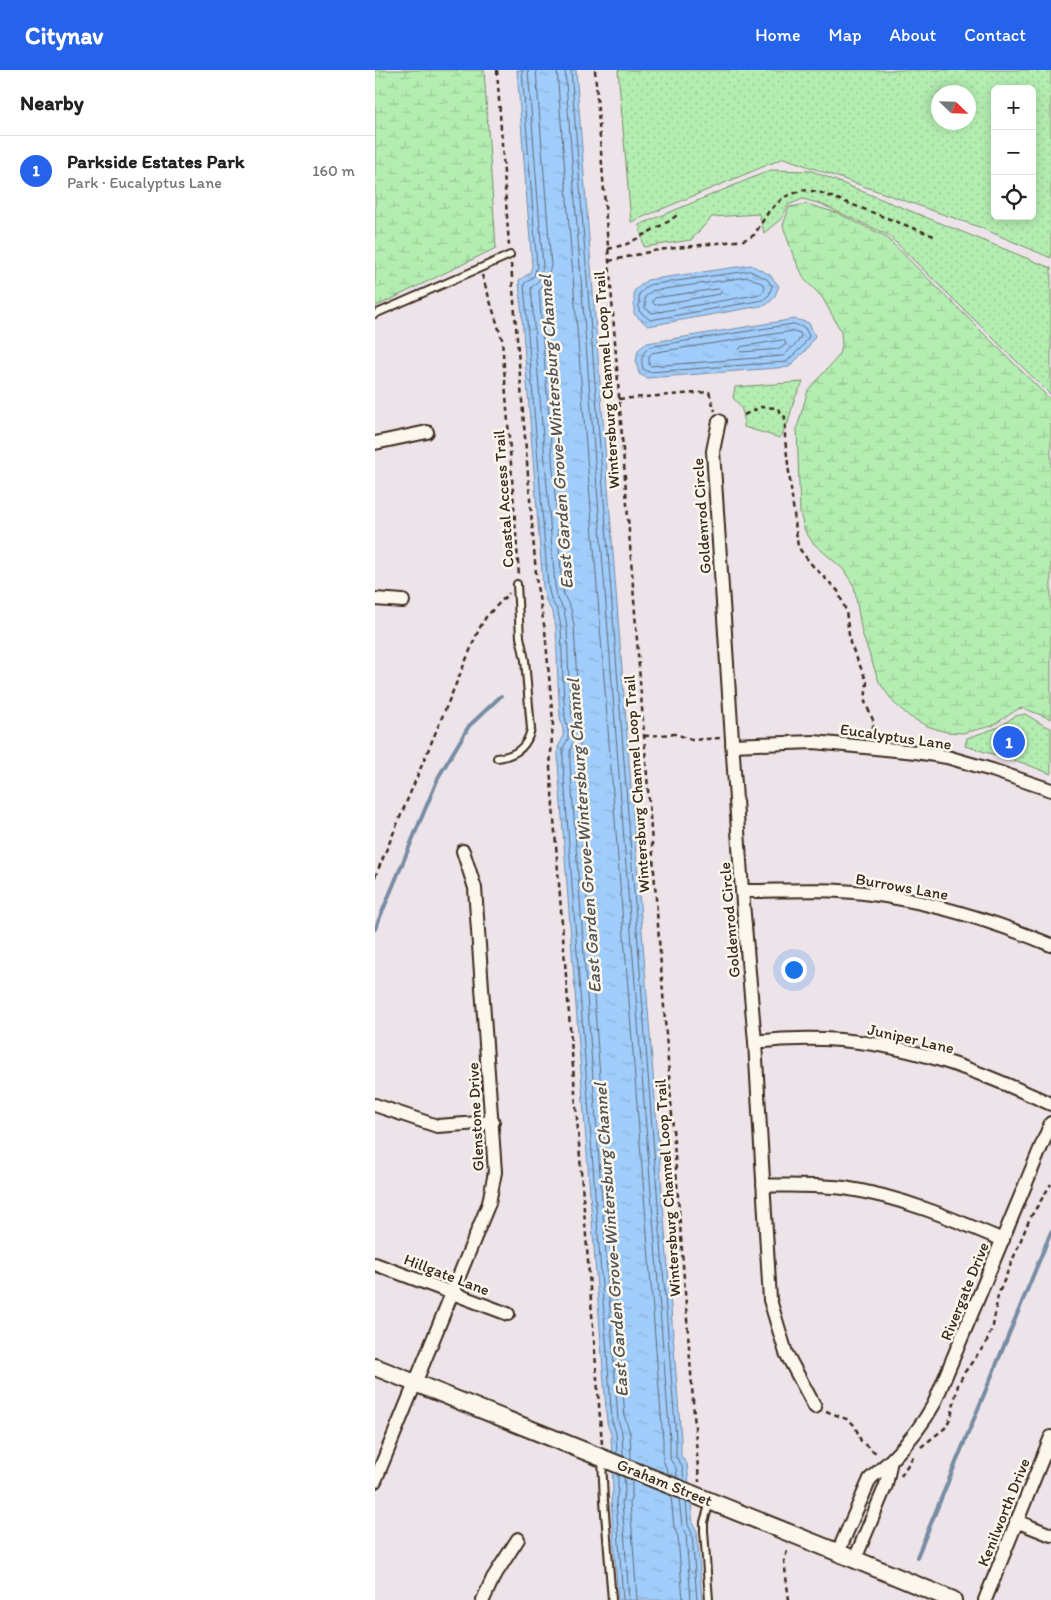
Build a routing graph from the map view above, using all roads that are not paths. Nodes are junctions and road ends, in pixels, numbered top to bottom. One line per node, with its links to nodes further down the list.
1 (510, 255): 2 (lane)
2 (375, 314)
3 (719, 422): 9 (street, Goldenrod Circle)
4 (427, 432): 5 (street)
5 (375, 442)
6 (517, 584): 10 (lane)
7 (375, 598): 8 (street)
8 (403, 600)
9 (732, 741): 11 (street, Eucalyptus Lane); 13 (street, Goldenrod Circle)
10 (497, 758)
11 (1051, 790)
12 (463, 852): 18 (street, Glenstone Drive)
13 (742, 891): 14 (street, Burrows Lane); 15 (street, Goldenrod Circle)
14 (1051, 945)
15 (755, 1042): 17 (street, Juniper Lane); 20 (street, Goldenrod Circle)
16 (375, 1104): 18 (street)
17 (1051, 1104)
18 (493, 1122): 23 (street, Glenstone Drive)
19 (1051, 1124): 21 (street, Rivergate Drive)
20 (763, 1185): 21 (street); 27 (street, Goldenrod Circle)
21 (1003, 1240): 30 (street, Rivergate Drive)
22 (375, 1264): 23 (street, Hillgate Lane)
23 (453, 1294): 24 (street, Hillgate Lane); 26 (street, Glenstone Drive)
24 (508, 1314)
25 (375, 1367): 26 (street, Graham Street)
26 (416, 1382): 29 (street, Graham Street); 31 (street, Glenstone Drive)
27 (815, 1407)
28 (1051, 1437): 33 (street, Kenilworth Drive)
29 (602, 1458): 32 (street, Graham Street); 39 (lane)
30 (891, 1460): 36 (street, Rivergate Drive); 37 (street)
31 (376, 1477)
32 (700, 1497): 36 (street, Graham Street); 40 (lane)
33 (1016, 1521): 34 (street); 42 (street, Kenilworth Drive)
34 (1051, 1535)
35 (518, 1539): 38 (street)
36 (838, 1552): 37 (street, Graham Street)
37 (855, 1559): 41 (street, Graham Street)
38 (483, 1600)
39 (612, 1600)
40 (709, 1600)
41 (953, 1600)
42 (985, 1600)

